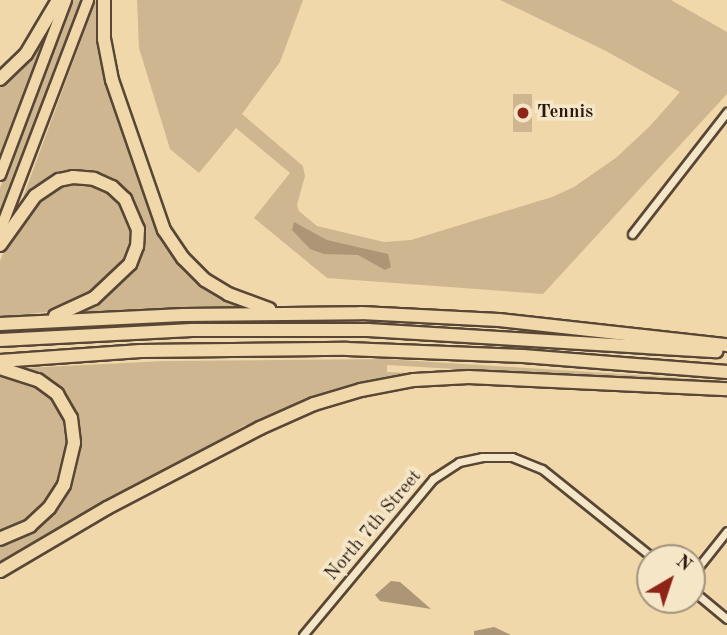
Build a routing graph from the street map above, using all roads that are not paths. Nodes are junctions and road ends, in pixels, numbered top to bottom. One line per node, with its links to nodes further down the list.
1 (58, 0): 5 (highway)
2 (66, 0): 7 (main road)
3 (88, 0): 8 (main road)
4 (104, 0): 11 (highway)
5 (0, 79)
6 (727, 112): 9 (street)
7 (0, 175)
8 (0, 231)
9 (632, 234)
10 (0, 245): 12 (highway)
11 (283, 313): 12 (highway); 15 (highway)
12 (30, 322): 13 (highway)
13 (0, 324)
14 (0, 340): 16 (highway)
15 (727, 345)
16 (727, 352)
17 (0, 361): 19 (highway)
18 (0, 368): 22 (highway)
19 (727, 372)
20 (727, 389): 25 (highway)
21 (727, 531): 24 (street)
22 (0, 539)
23 (636, 544): 28 (street, North 7th Street)
24 (706, 557)
25 (0, 571)
26 (706, 602): 27 (street)
27 (727, 619)
28 (303, 635)

